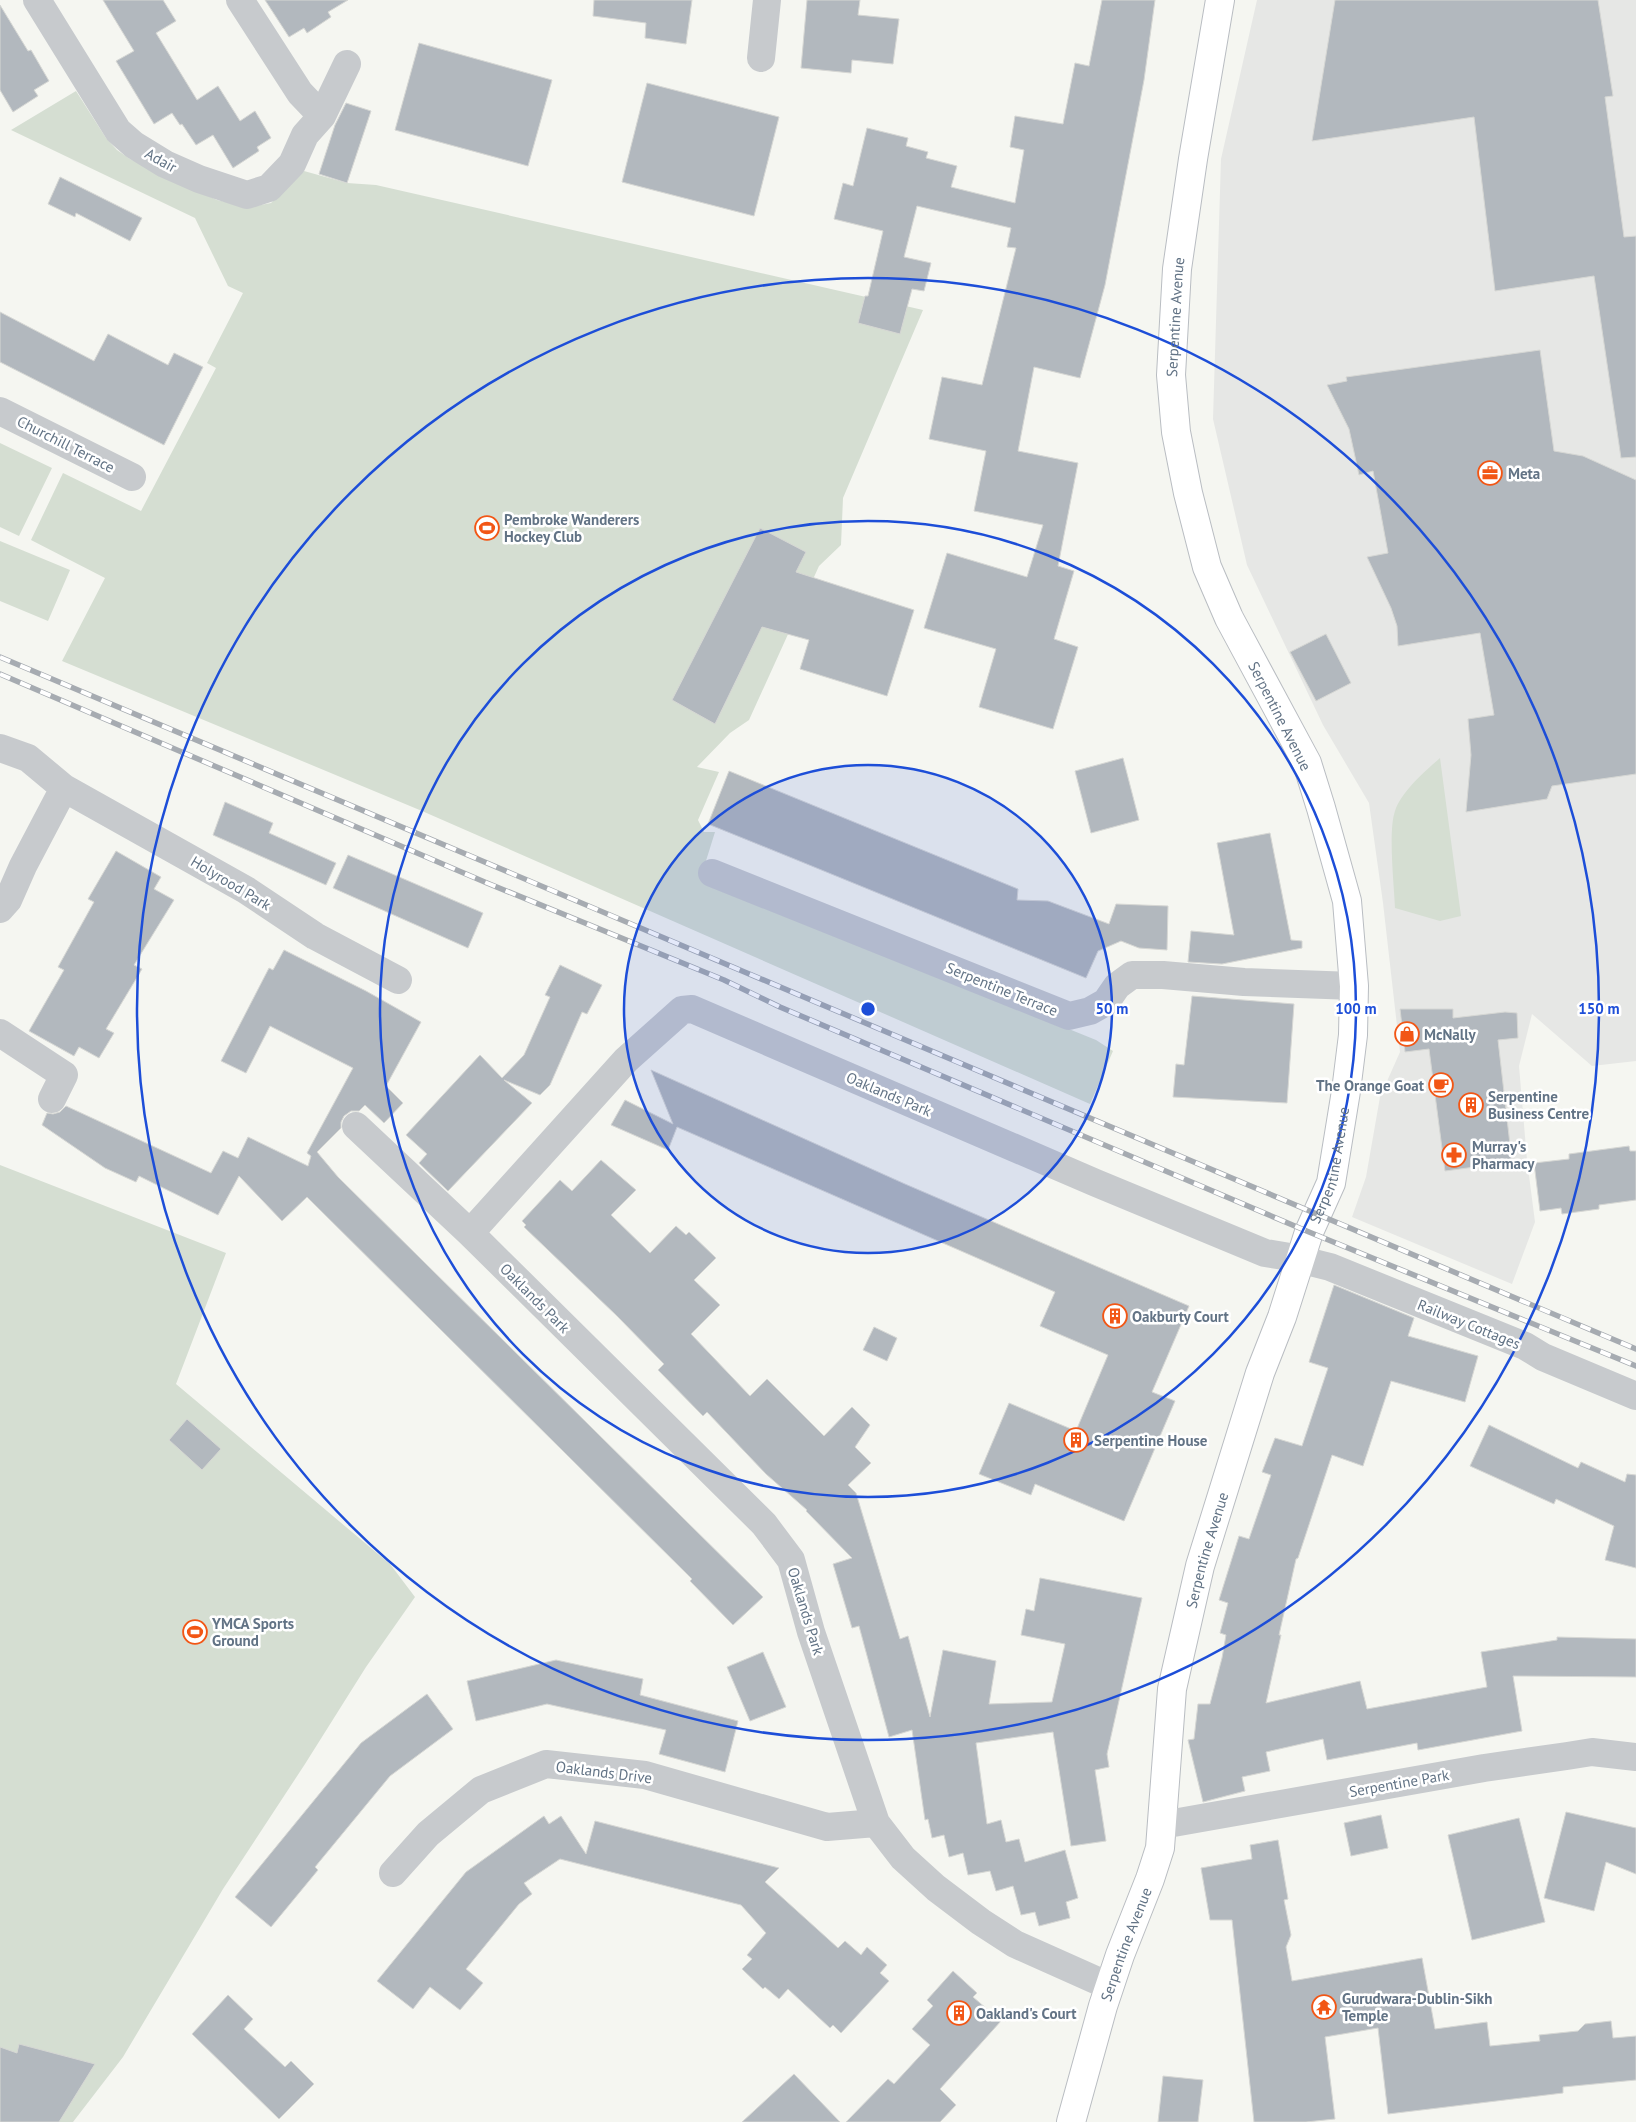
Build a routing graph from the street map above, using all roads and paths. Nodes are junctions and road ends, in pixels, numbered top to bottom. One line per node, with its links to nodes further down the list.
1 (37, 0): 7 (street, Adair)
2 (240, 0): 7 (street)
3 (767, 0): 5 (street)
4 (1220, 0): 15 (street, Serpentine Avenue)
5 (761, 58)
6 (347, 64): 7 (street, Adair)
7 (322, 116)
8 (0, 411): 9 (street, Churchill Terrace)
9 (132, 477)
10 (0, 748): 11 (street, Holyrood Park)
11 (64, 788): 13 (street); 14 (street, Holyrood Park)
12 (712, 873): 15 (street, Serpentine Terrace)
13 (0, 909)
14 (398, 980)
15 (1354, 986): 20 (street, Serpentine Avenue)
16 (0, 1033): 17 (street)
17 (52, 1100)
18 (356, 1126): 19 (street, Oaklands Park)
19 (470, 1233): 20 (street, Oaklands Park); 23 (street, Oaklands Park)
20 (1300, 1261): 21 (street, Railway Cottages); 24 (street, Serpentine Avenue)
21 (1636, 1396)
22 (1636, 1757): 24 (street, Serpentine Park)
23 (876, 1823): 25 (street, Oaklands Drive); 26 (street, Oaklands Park)
24 (1162, 1825): 26 (street, Serpentine Avenue)
25 (393, 1873)
26 (1109, 1986): 27 (street, Serpentine Avenue)
27 (1072, 2122)

